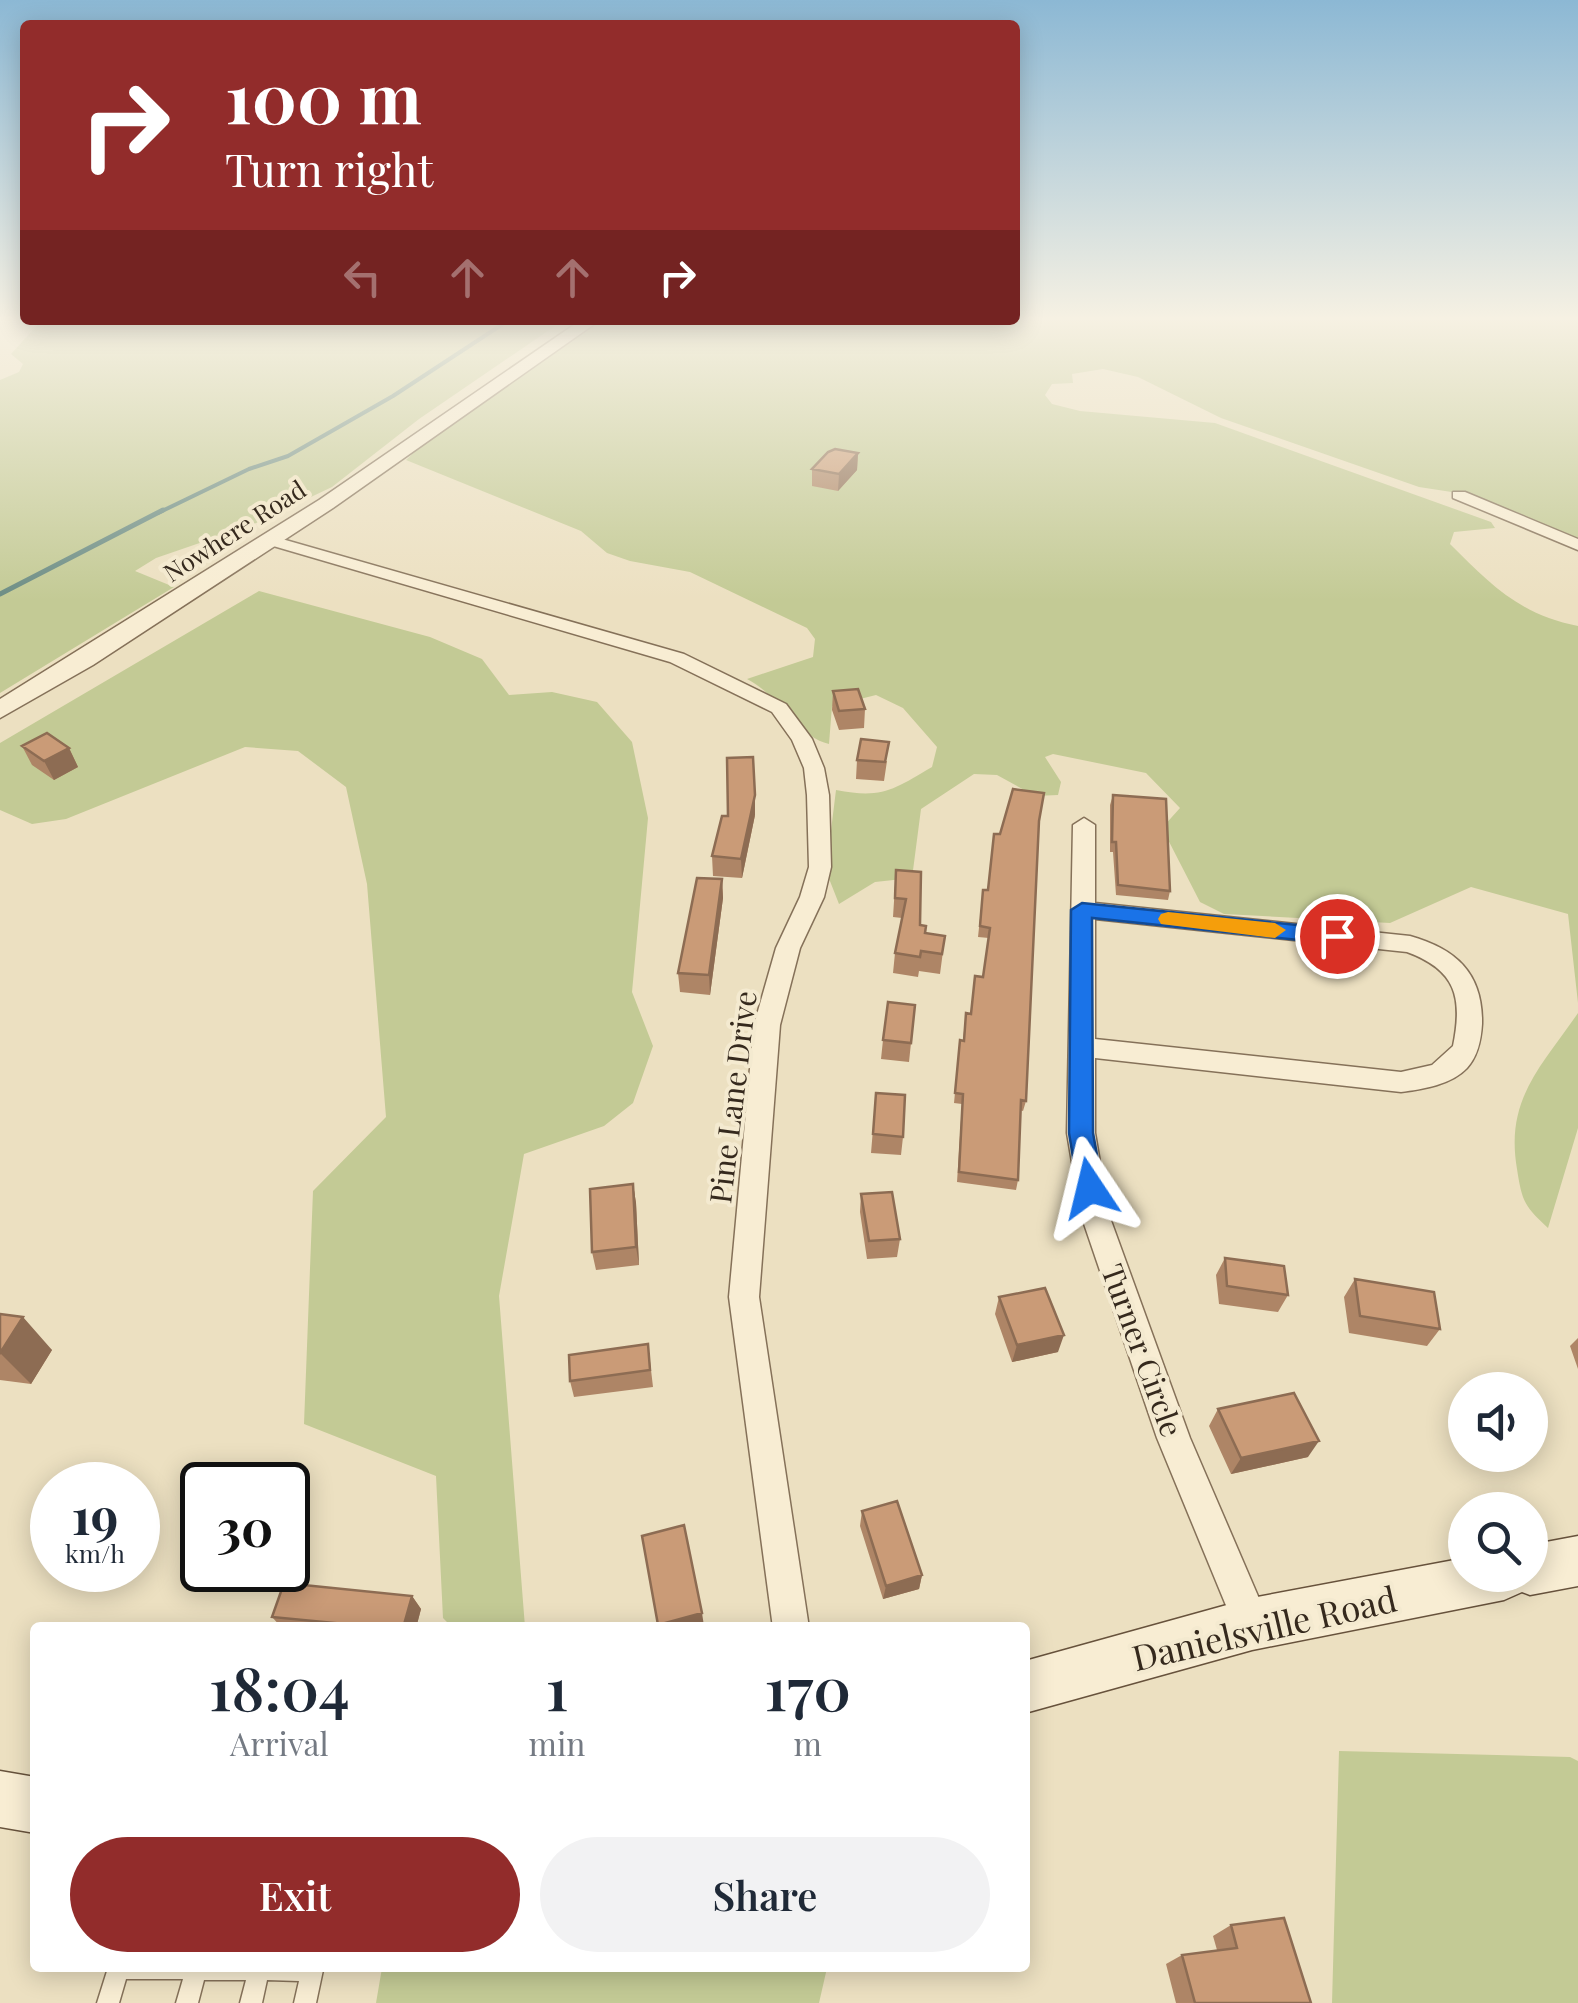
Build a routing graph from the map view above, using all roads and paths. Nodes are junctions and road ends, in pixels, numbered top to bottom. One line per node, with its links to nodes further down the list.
1 (455, 413): 3 (street, Nowhere Road)
2 (1459, 495): 4 (street)
3 (269, 540): 5 (street, Nowhere Road); 12 (street, Pine Lane Drive)
4 (1578, 544)
5 (0, 710)
6 (1084, 825): 7 (street, Turner Circle)
7 (1082, 910): 8 (street, Turner Circle); 8 (street)
8 (1080, 1048): 13 (street, Turner Circle)
9 (1578, 1561): 10 (main road)
10 (1548, 1567)
11 (1448, 1586): 13 (main road, Danielsville Road)
12 (790, 1622)
13 (1252, 1624): 14 (main road, Danielsville Road)
14 (1030, 1687)
15 (0, 1799): 16 (main road)
16 (30, 1803)
17 (117, 1972): 21 (lane)
18 (196, 1972): 22 (lane)
19 (258, 1972): 23 (lane)
20 (312, 1972): 24 (lane)
21 (108, 2003)
22 (187, 2003)
23 (251, 2003)
24 (305, 2003)

